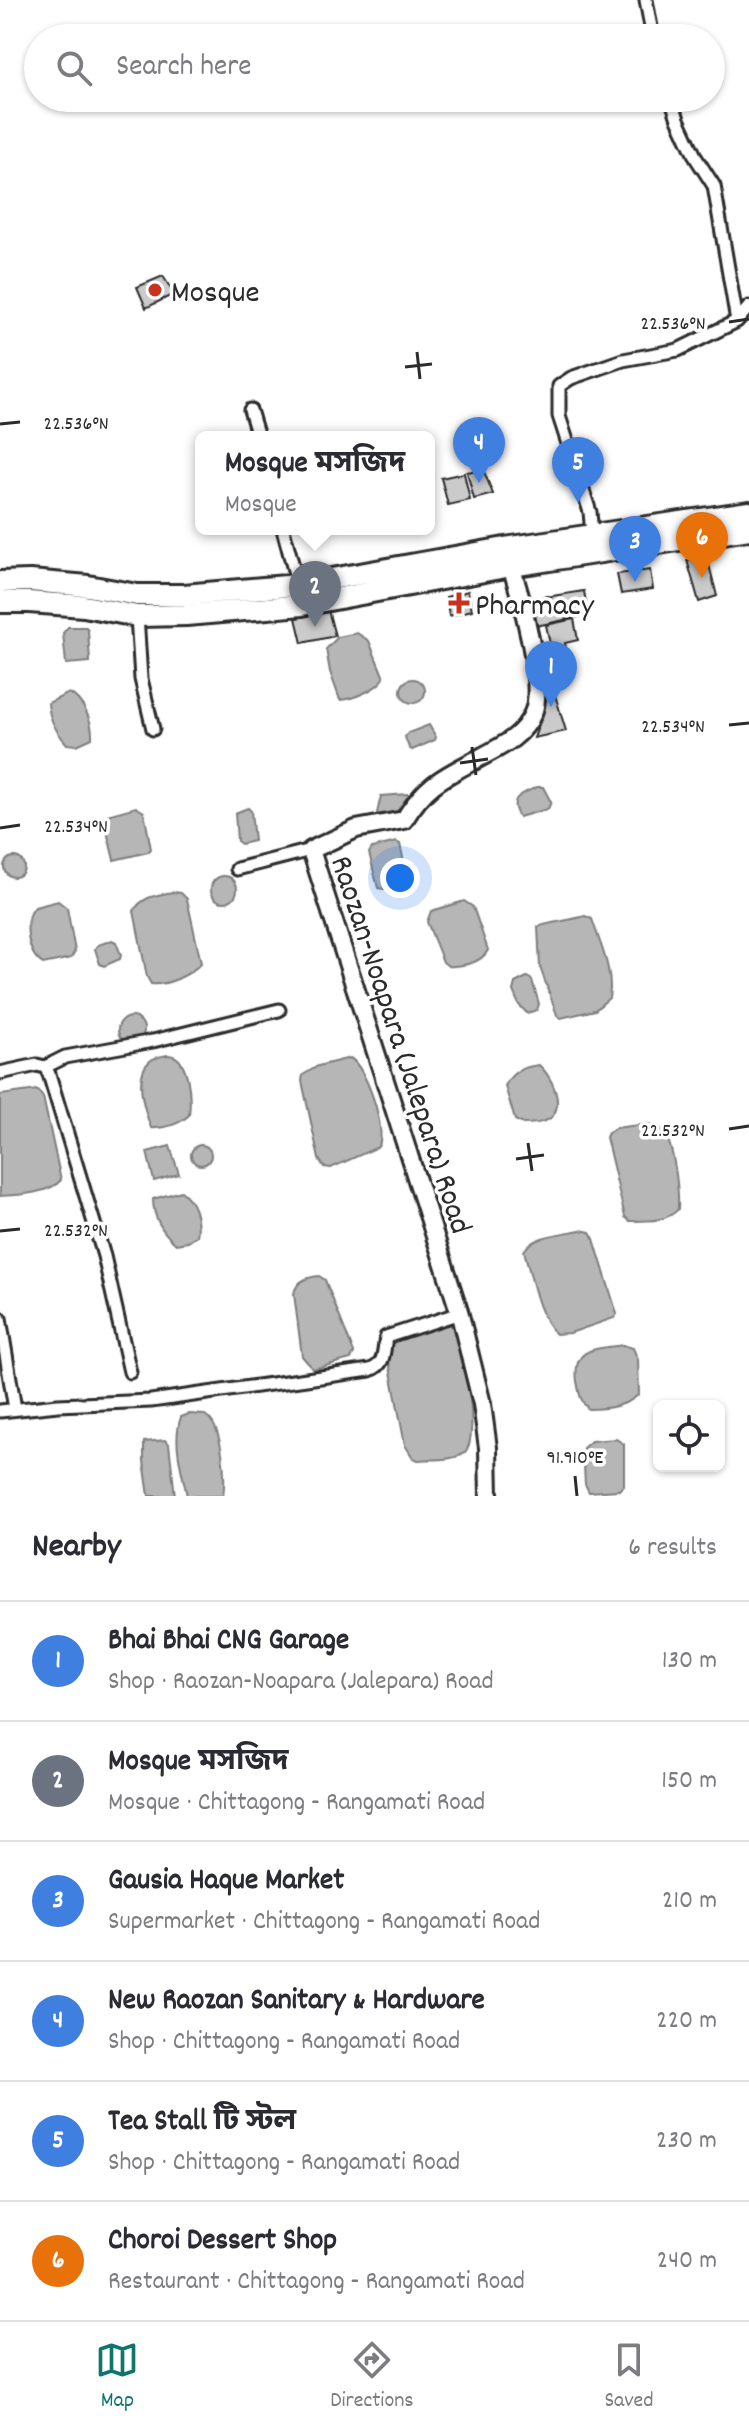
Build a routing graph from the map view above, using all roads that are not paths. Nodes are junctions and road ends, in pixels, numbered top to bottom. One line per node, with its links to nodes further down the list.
1 (646, 0): 2 (street)
2 (650, 24)
3 (676, 112): 5 (street)
4 (749, 307): 5 (street)
5 (737, 321): 10 (street)
6 (250, 410): 7 (street)
7 (256, 431)
8 (749, 512): 10 (highway)
9 (749, 529): 12 (highway)
10 (592, 534): 12 (highway)
11 (285, 535): 14 (street)
12 (508, 557): 14 (highway); 16 (highway); 18 (main road, Raozan-Noapara (Jalepara) Road)
13 (0, 582): 14 (highway)
14 (298, 585)
15 (0, 602): 16 (highway)
16 (137, 616): 17 (street)
17 (153, 729)
18 (311, 850): 19 (street); 23 (main road, Raozan-Noapara (Jalepara) Road)
19 (237, 869)
20 (279, 1010): 21 (street)
21 (45, 1067): 22 (street); 25 (street)
22 (0, 1073)
23 (460, 1313): 26 (street); 28 (main road, Raozan-Noapara (Jalepara) Road)
24 (0, 1318): 26 (street)
25 (130, 1372)
26 (15, 1409): 27 (street)
27 (0, 1411)
28 (489, 1496)

